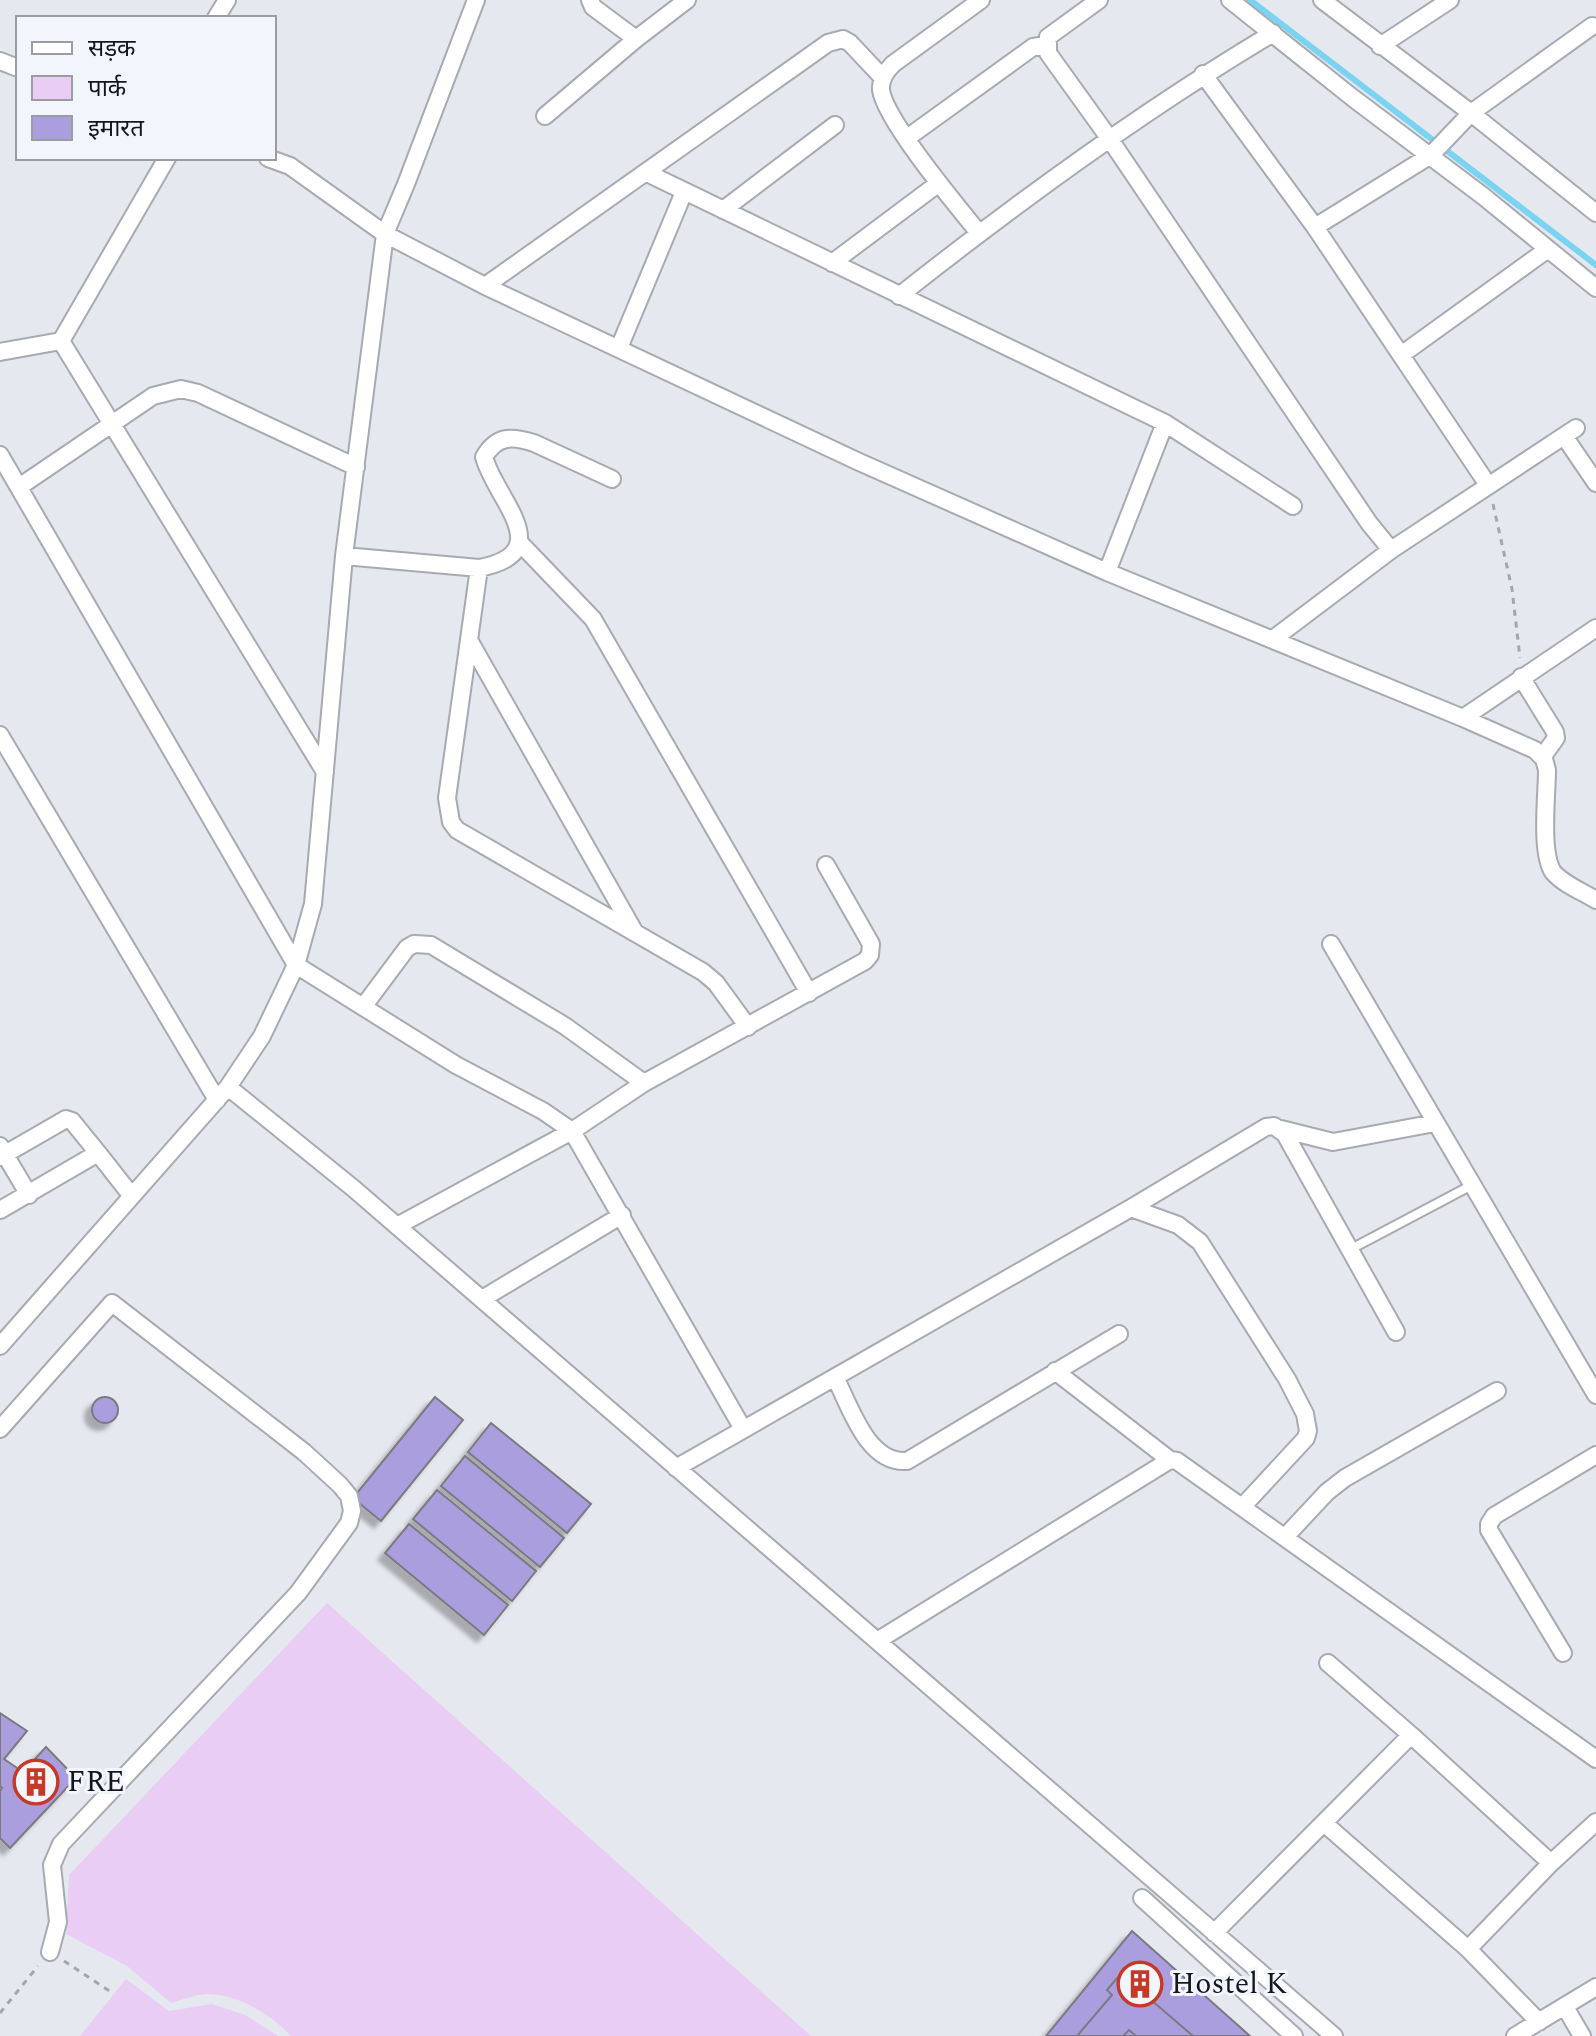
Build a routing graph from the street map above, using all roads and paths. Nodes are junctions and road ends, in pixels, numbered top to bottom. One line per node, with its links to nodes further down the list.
1 (476, 0): 31 (street)
2 (590, 0): 11 (street)
3 (687, 0): 11 (street)
4 (981, 0): 15 (street)
5 (1099, 0): 12 (street)
6 (1230, 0): 10 (street)
7 (1322, 0): 13 (street)
8 (1439, 3): 13 (street)
9 (1592, 26): 16 (street)
10 (1273, 33): 14 (street); 21 (street)
11 (636, 39): 17 (street)
12 (1046, 45): 19 (street); 20 (street)
13 (1380, 46): 16 (street)
14 (1203, 74): 20 (street); 29 (street)
15 (883, 78): 19 (street); 24 (street)
16 (1471, 113): 21 (street); 27 (street)
17 (545, 116)
18 (835, 125): 28 (street)
19 (907, 138): 25 (street)
20 (1109, 138): 30 (street); 51 (street)
21 (1434, 153): 29 (street); 32 (street)
22 (166, 160): 37 (street)
23 (274, 160): 31 (street)
24 (647, 173): 26 (street); 34 (street)
25 (939, 183): 30 (street); 33 (street)
26 (684, 192): 28 (street); 38 (street)
27 (1593, 205)
28 (723, 210): 33 (street)
29 (1315, 227): 40 (street)
30 (979, 233): 36 (street)
31 (385, 234): 34 (street); 44 (street)
32 (1548, 249): 35 (street); 40 (street)
33 (832, 263): 36 (street)
34 (485, 286): 38 (street)
35 (1596, 288)
36 (899, 296): 41 (street)
37 (61, 341): 39 (street); 42 (street)
38 (619, 348): 54 (street)
39 (0, 352)
40 (1401, 355): 47 (street)
41 (1165, 423): 49 (street); 54 (street)
42 (114, 425): 44 (street); 48 (street); 62 (street)
43 (0, 455): 48 (street)
44 (356, 467): 52 (street)
45 (612, 479): 50 (street)
46 (1596, 483): 47 (street)
47 (1488, 485): 51 (street); 58 (path)
48 (19, 487): 67 (street)
49 (1293, 506)
50 (520, 543): 53 (street); 68 (street)
51 (1391, 550): 56 (street)
52 (344, 556): 53 (street); 62 (street)
53 (479, 568): 57 (street)
54 (1107, 572): 56 (street)
55 (1596, 628): 58 (street)
56 (1273, 639): 59 (street)
57 (469, 640): 65 (street); 65 (street)
58 (1521, 677): 59 (street); 61 (street)
59 (1463, 718): 61 (street)
60 (0, 735): 72 (street)
61 (1543, 756): 64 (street)
62 (325, 772): 67 (street)
63 (826, 865): 68 (street)
64 (1596, 900)
65 (634, 931): 70 (street)
66 (1331, 944): 73 (street)
67 (296, 965): 69 (street); 72 (street)
68 (809, 993): 70 (street)
69 (363, 1007): 71 (street); 75 (street)
70 (748, 1027): 71 (street)
71 (644, 1083): 75 (street)
72 (223, 1093): 80 (street); 84 (street)
73 (1435, 1123): 74 (street); 78 (street)
74 (1281, 1129): 81 (street); 85 (street)
75 (572, 1131): 83 (street); 84 (street)
76 (2, 1152): 77 (street); 79 (street)
77 (98, 1153): 79 (street); 80 (street)
78 (1472, 1185): 85 (lane); 93 (street)
79 (29, 1195): 82 (street)
80 (131, 1195): 89 (street)
81 (1131, 1208): 91 (street); 99 (street)
82 (0, 1210)
83 (622, 1215): 86 (street); 95 (street)
84 (397, 1226): 86 (street)
85 (1351, 1249): 87 (street)
86 (482, 1299): 98 (street)
87 (1396, 1332)
88 (1119, 1334): 90 (street)
89 (0, 1346)
90 (1055, 1371): 91 (street); 97 (street)
91 (835, 1377): 95 (street)
92 (1497, 1391): 100 (street)
93 (1596, 1395)
94 (0, 1429): 112 (street)
95 (743, 1429): 98 (street)
96 (1596, 1455): 102 (street)
97 (1170, 1460): 99 (street); 101 (street)
98 (676, 1468): 101 (street)
99 (1243, 1506): 100 (street)
100 (1285, 1537): 105 (street)
101 (877, 1641): 110 (street)
102 (1563, 1653)
103 (1328, 1663): 104 (street)
104 (1411, 1735): 107 (street); 108 (street)
105 (1596, 1759)
106 (1596, 1822): 108 (street)
107 (1325, 1824): 110 (street); 111 (street)
108 (1551, 1863): 111 (street)
109 (1142, 1898): 118 (street)
110 (1214, 1933): 119 (street)
111 (1468, 1949): 117 (street)
112 (50, 1952): 114 (path); 116 (path)
113 (1596, 1987): 115 (street)
114 (114, 1994)
115 (1565, 2007): 117 (street); 121 (street)
116 (0, 2013)
117 (1539, 2022): 120 (street)
118 (1294, 2036)
119 (1334, 2036)
120 (1515, 2036)
121 (1582, 2036)

